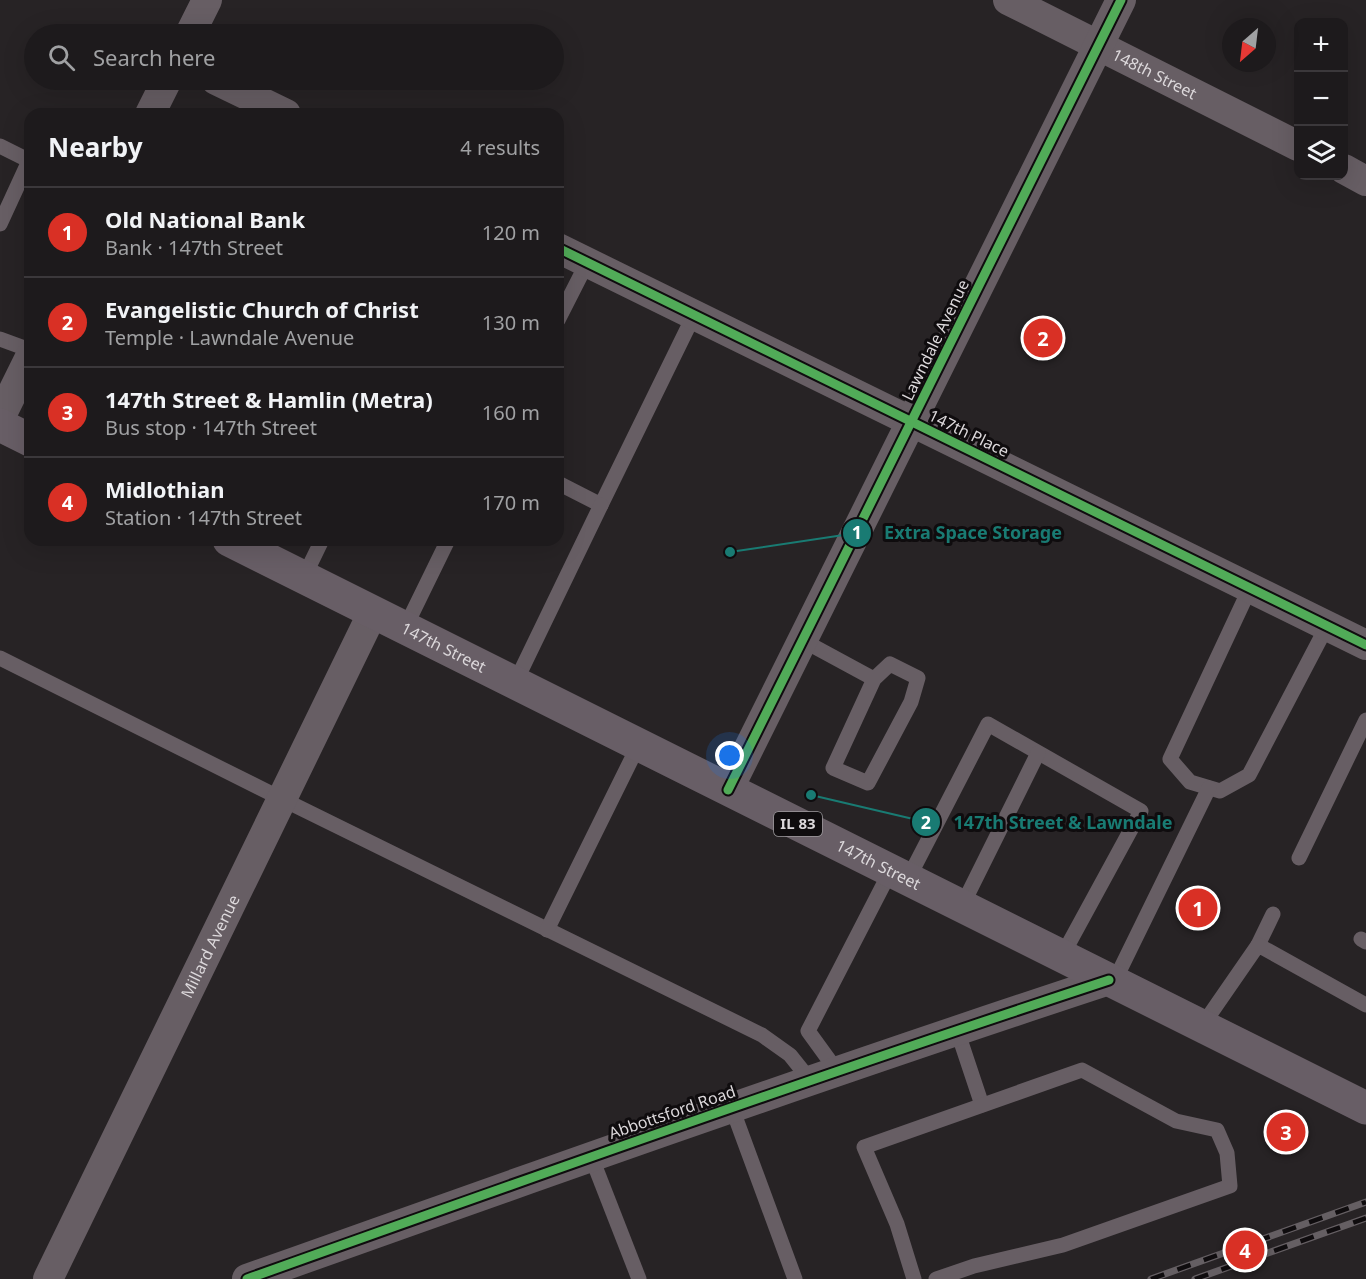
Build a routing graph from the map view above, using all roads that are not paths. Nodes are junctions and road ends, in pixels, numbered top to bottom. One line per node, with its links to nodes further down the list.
1 (207, 0): 4 (street)
2 (1008, 0): 5 (street, 148th Street)
3 (1121, 0): 5 (street, Lawndale Avenue)
4 (195, 24)
5 (1098, 45): 10 (street, 148th Street); 25 (street, Lawndale Avenue)
6 (163, 90): 8 (street)
7 (237, 90): 9 (street)
8 (153, 108)
9 (274, 108)
10 (1294, 144)
11 (0, 147): 12 (lane)
12 (24, 159)
13 (1348, 171): 15 (street)
14 (24, 172): 16 (lane)
15 (1366, 181)
16 (0, 224)
17 (564, 251): 18 (street, 147th Place)
18 (587, 262): 19 (lane); 20 (street, 147th Place)
19 (564, 308)
20 (694, 315): 25 (street, 147th Place); 29 (lane)
21 (0, 339): 22 (lane)
22 (24, 348)
23 (24, 369): 24 (street)
24 (0, 417)
25 (912, 421): 34 (street, 147th Place); 38 (street, Lawndale Avenue)
26 (0, 425): 27 (main road)
27 (24, 437)
28 (564, 486): 29 (lane)
29 (601, 505): 42 (lane)
30 (246, 546): 33 (main road, 147th Street / IL 83)
31 (319, 546): 33 (lane)
32 (445, 546): 37 (lane)
33 (304, 577): 35 (main road, 147th Street / IL 83)
34 (1250, 588): 36 (street, 147th Place); 46 (lane)
35 (373, 612): 37 (main road, 147th Street / IL 83); 48 (street, Millard Avenue)
36 (1328, 626): 39 (street, 147th Place); 46 (lane)
37 (405, 628): 42 (main road, 147th Street / IL 83)
38 (802, 640): 41 (lane); 47 (street, Lawndale Avenue)
39 (1366, 645)
40 (0, 658): 48 (lane)
41 (874, 679): 41 (lane)
42 (515, 683): 44 (main road, 147th Street / IL 83)
43 (1366, 720): 49 (lane)
44 (639, 744): 47 (main road, 147th Street / IL 83); 53 (lane)
45 (1038, 753): 50 (lane); 51 (lane); 55 (lane)
46 (1209, 788): 56 (lane)
47 (728, 790): 50 (main road, 147th Street / IL 83)
48 (282, 799): 53 (lane); 65 (street, Millard Avenue)
49 (1299, 858)
50 (900, 875): 51 (main road, 147th Street / IL 83); 60 (lane)
51 (962, 906): 55 (main road, 147th Street / IL 83)
52 (1273, 914): 54 (lane)
53 (547, 930): 60 (lane)
54 (1258, 945): 57 (lane); 58 (lane)
55 (1062, 956): 56 (main road, 147th Street / IL 83)
56 (1112, 981): 58 (main road, 147th Street / IL 83); 59 (street, Abbottsford Road)
57 (1366, 1005)
58 (1202, 1026): 63 (main road, 147th Street / IL 83)
59 (957, 1030): 60 (street, Abbottsford Road); 61 (lane)
60 (824, 1076): 62 (street, Abbottsford Road)
61 (982, 1105): 69 (lane); 70 (lane)
62 (732, 1108): 64 (street, Abbottsford Road); 68 (lane)
63 (1366, 1108)
64 (591, 1156): 66 (street, Abbottsford Road); 67 (lane)
65 (48, 1279)
66 (247, 1279)
67 (639, 1279)
68 (795, 1279)
69 (914, 1279)
70 (936, 1279)

